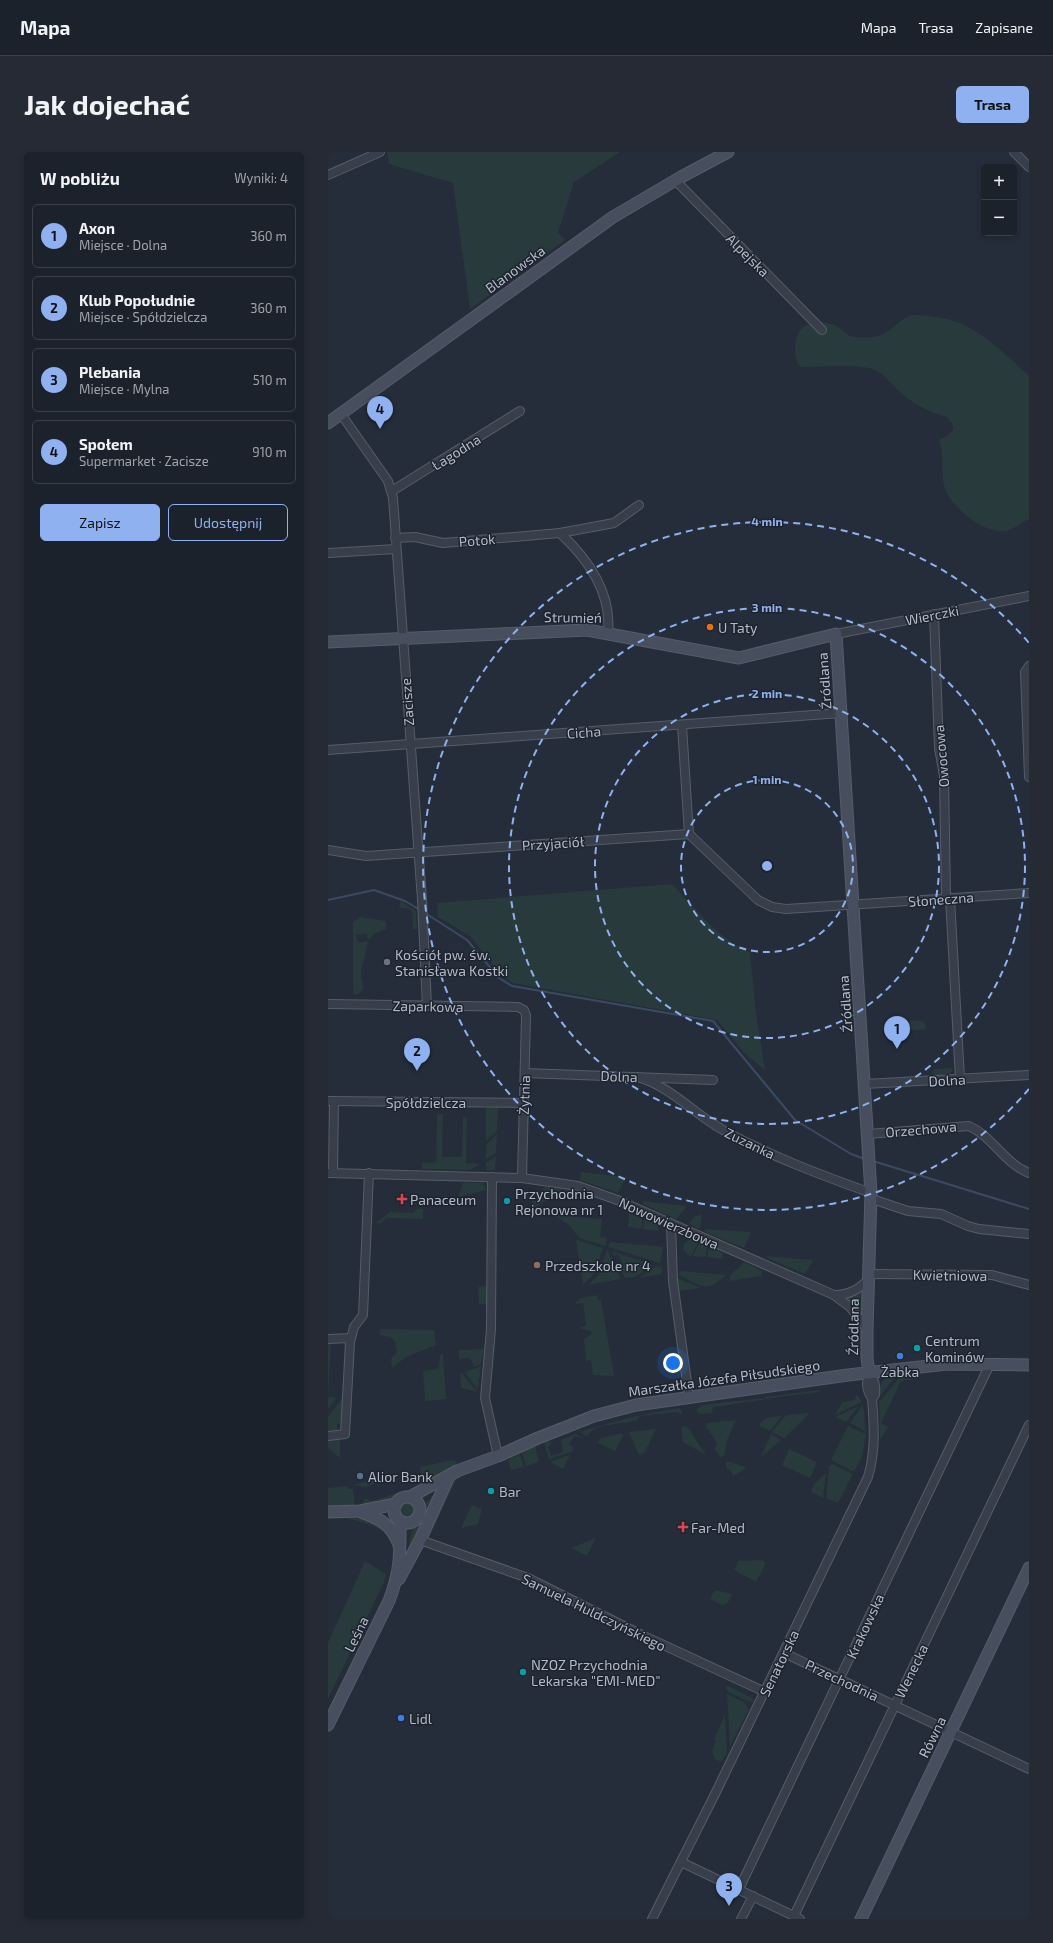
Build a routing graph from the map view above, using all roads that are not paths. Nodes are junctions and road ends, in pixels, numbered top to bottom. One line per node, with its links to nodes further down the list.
1 (380, 152): 5 (street)
2 (728, 152): 6 (street, Blanowska)
3 (1014, 152): 4 (street)
4 (1029, 167)
5 (328, 175)
6 (675, 180): 7 (street, Alpejska); 9 (street, Blanowska)
7 (822, 330)
8 (520, 411): 11 (street, Łagodna)
9 (341, 414): 10 (street, Blanowska); 11 (street, Zacisze)
10 (328, 423)
11 (392, 491): 14 (street, Zacisze)
12 (639, 505): 13 (street, Potok)
13 (560, 533): 14 (street, Potok); 19 (street)
14 (396, 538): 15 (street, Zacisze)
15 (396, 548): 16 (street); 21 (street, Zacisze)
16 (328, 552)
17 (1029, 596): 18 (street, Wierczki)
18 (934, 614): 20 (street, Wierczki); 33 (street, Owocowa)
19 (608, 633): 20 (street, Strumień); 21 (street, Strumień)
20 (836, 634): 24 (street, Źródlana)
21 (403, 638): 22 (street, Strumień); 26 (street, Zacisze)
22 (328, 642)
23 (1029, 666): 28 (street)
24 (841, 713): 25 (street, Cicha); 34 (street, Źródlana)
25 (682, 726): 26 (street, Cicha); 29 (street)
26 (410, 743): 27 (street, Cicha); 31 (street, Zacisze)
27 (328, 750)
28 (1029, 777)
29 (689, 834): 31 (street, Przyjaciół); 34 (street)
30 (328, 850): 31 (street, Przyjaciół)
31 (418, 853): 36 (street, Zacisze)
32 (1029, 892): 33 (street, Słoneczna)
33 (948, 898): 34 (street, Słoneczna); 41 (street, Owocowa)
34 (853, 905): 43 (street, Źródlana)
35 (328, 1004): 36 (street, Zaparkowa)
36 (427, 1006): 37 (street, Zaparkowa)
37 (526, 1012): 38 (street, Żytnia)
38 (525, 1073): 40 (street, Dolna); 45 (street, Żytnia)
39 (1029, 1075): 41 (street, Dolna)
40 (638, 1077): 42 (street, Dolna); 52 (street, Zuzanka)
41 (960, 1079): 43 (street, Dolna)
42 (713, 1080)
43 (865, 1084): 46 (street, Źródlana)
44 (331, 1101): 45 (street, Spółdzielcza); 47 (street)
45 (524, 1103): 51 (street, Żytnia)
46 (868, 1134): 48 (street, Orzechowa); 52 (street, Źródlana)
47 (330, 1173): 49 (street, Nowowierzbowa)
48 (1029, 1173)
49 (369, 1174): 50 (street, Nowowierzbowa); 59 (street)
50 (492, 1177): 51 (street, Nowowierzbowa); 70 (street)
51 (522, 1178): 53 (street, Nowowierzbowa)
52 (872, 1196): 54 (street, Zuzanka); 55 (street, Źródlana)
53 (671, 1225): 57 (street, Nowowierzbowa); 66 (street)
54 (1029, 1234)
55 (869, 1276): 56 (street, Kwietniowa); 57 (street); 58 (street, Źródlana)
56 (1029, 1285)
57 (834, 1295): 58 (street, Nowowierzbowa)
58 (867, 1330): 64 (street, Źródlana)
59 (352, 1338): 60 (street); 69 (street)
60 (328, 1339)
61 (990, 1364): 62 (street, Marszałka Józefa Piłsudskiego); 63 (street, Marszałka Józefa Piłsudskiego); 84 (street, Krakowska)
62 (1029, 1365)
63 (884, 1371): 64 (street, Marszałka Józefa Piłsudskiego); 65 (street, Senatorska)
64 (869, 1373): 65 (street); 66 (street, Marszałka Józefa Piłsudskiego); 67 (street, Senatorska)
65 (876, 1388): 67 (street, Senatorska)
66 (690, 1397): 70 (street, Marszałka Józefa Piłsudskiego)
67 (872, 1398): 83 (street, Senatorska)
68 (1029, 1425): 86 (street, Wenecka)
69 (328, 1436)
70 (498, 1456): 71 (street, Marszałka Józefa Piłsudskiego)
71 (449, 1475): 72 (street, Marszałka Józefa Piłsudskiego); 79 (street)
72 (438, 1482): 73 (street, Marszałka Józefa Piłsudskiego); 74 (street)
73 (410, 1497): 74 (street); 77 (street)
74 (419, 1507): 78 (street)
75 (360, 1511): 76 (street); 77 (street); 80 (street)
76 (328, 1512)
77 (397, 1514): 78 (street); 80 (street, Leśna)
78 (412, 1522): 80 (street, Leśna)
79 (420, 1540): 82 (street); 85 (street, Samuela Huldczyńskiego)
80 (401, 1550): 82 (street, Leśna)
81 (1029, 1568): 88 (street, Równa)
82 (395, 1585): 87 (street, Leśna)
83 (784, 1653): 84 (street, Przechodnia); 85 (street, Senatorska)
84 (840, 1678): 86 (street, Przechodnia); 91 (street, Krakowska)
85 (765, 1692): 90 (street, Senatorska)
86 (895, 1705): 88 (street, Przechodnia); 93 (street, Wenecka)
87 (328, 1725)
88 (951, 1731): 89 (street, Przechodnia); 96 (street, Równa)
89 (1029, 1768)
90 (681, 1862): 91 (street); 94 (street, Senatorska)
91 (739, 1889): 92 (street)
92 (753, 1896): 93 (street); 95 (street)
93 (797, 1918)
94 (652, 1919)
95 (741, 1919)
96 (861, 1919)

